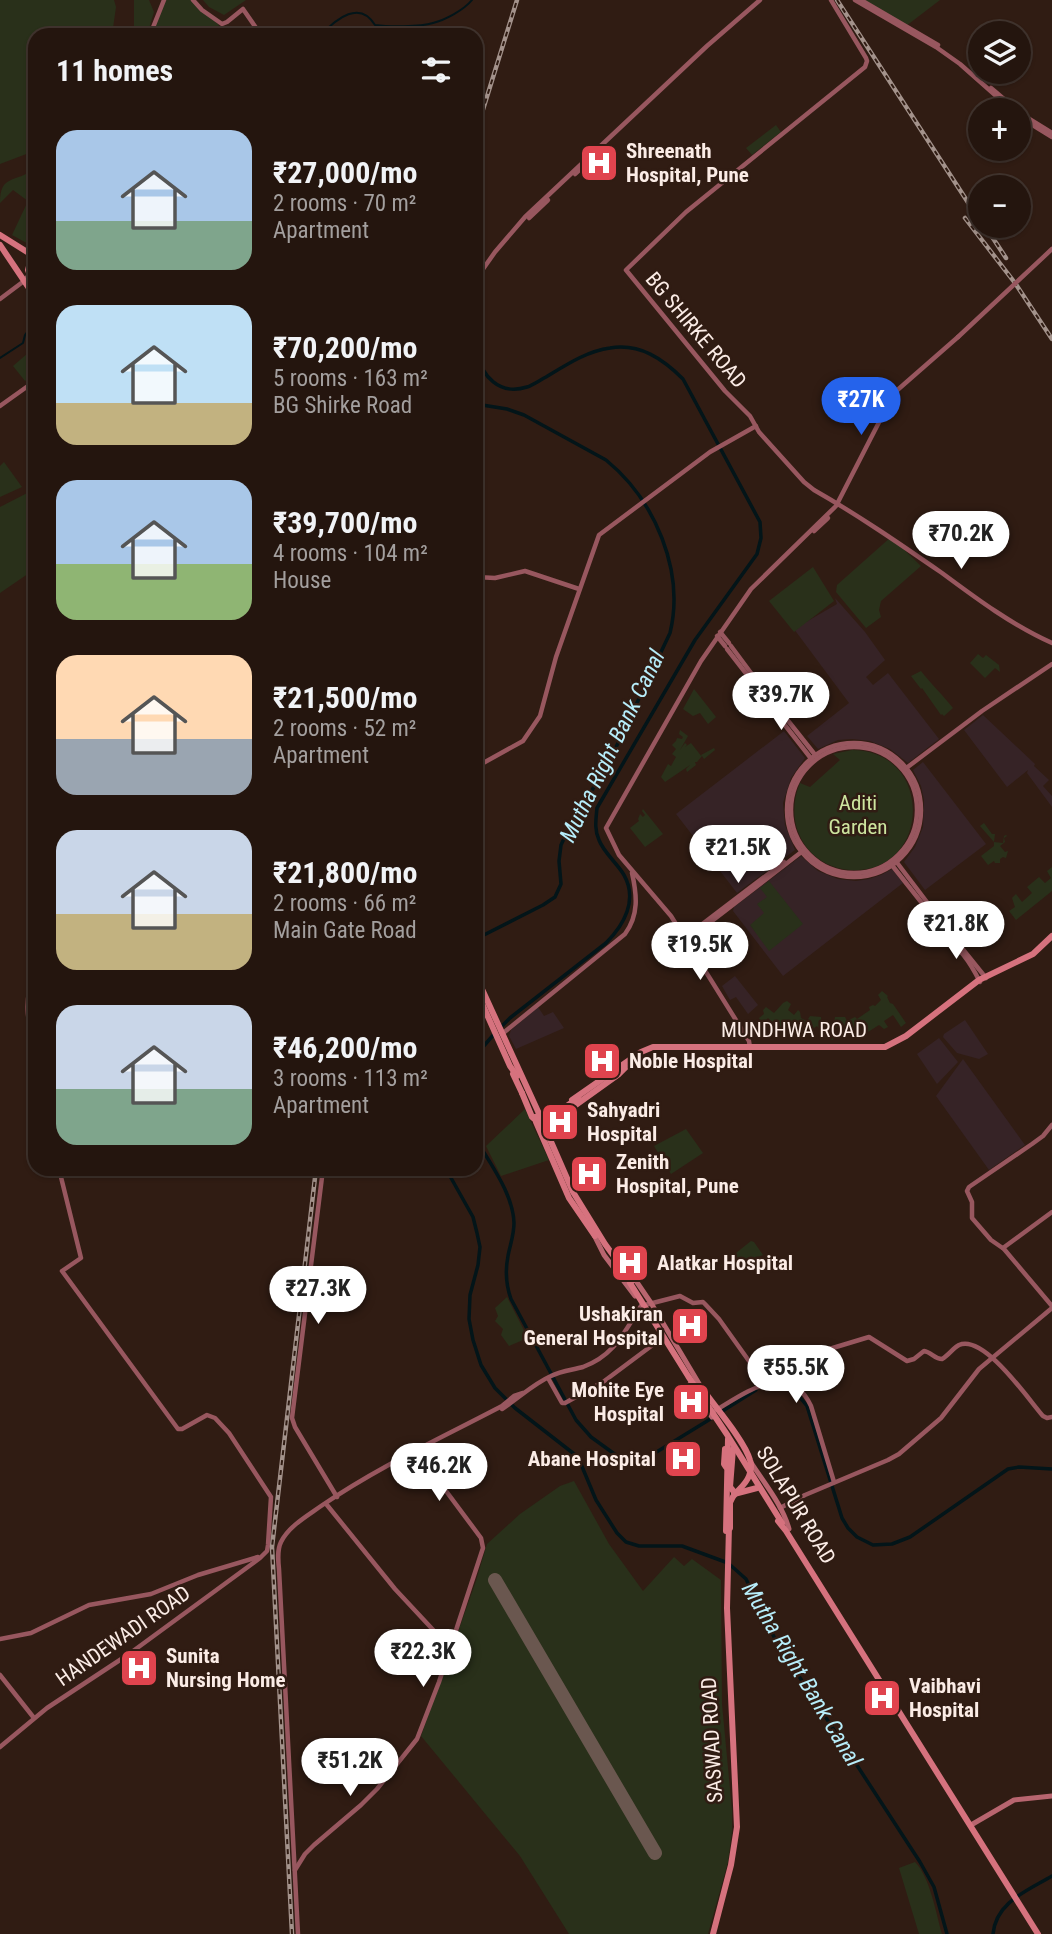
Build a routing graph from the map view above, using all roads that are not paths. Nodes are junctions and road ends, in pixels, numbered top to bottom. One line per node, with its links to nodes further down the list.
1 (163, 0): 6 (street)
2 (193, 0): 7 (street)
3 (763, 0): 8 (street); 8 (street); 10 (street)
4 (831, 0): 26 (street, BG SHIRKE ROAD)
5 (858, 0): 9 (street); 9 (street)
6 (153, 28)
7 (256, 28)
8 (732, 28): 10 (street)
9 (921, 37): 11 (street)
10 (694, 60): 20 (street)
11 (1001, 98)
12 (1031, 123): 13 (street)
13 (1052, 135)
14 (0, 235): 15 (highway)
15 (9, 242): 16 (highway); 18 (highway)
16 (1, 247): 21 (highway)
17 (1052, 251): 27 (street, bridge)
18 (28, 253)
19 (28, 269): 21 (highway)
20 (483, 269)
21 (26, 276): 22 (highway); 23 (street)
22 (28, 280)
23 (0, 297)
24 (28, 388): 25 (street)
25 (0, 407)
26 (756, 426): 27 (street, BG SHIRKE ROAD); 29 (street)
27 (839, 504): 30 (street); 31 (street, BG SHIRKE ROAD)
28 (483, 577): 29 (street)
29 (579, 589): 39 (street)
30 (719, 635): 32 (street); 43 (street)
31 (1052, 643)
32 (728, 646): 34 (street); 35 (street)
33 (1052, 664): 40 (street)
34 (761, 680): 35 (street); 36 (street)
35 (751, 687): 37 (street)
36 (772, 695): 37 (street); 38 (street)
37 (763, 702): 38 (street)
38 (814, 759): 40 (street); 41 (street)
39 (483, 763)
40 (905, 771): 42 (street)
41 (802, 849): 42 (street); 47 (street)
42 (893, 862): 44 (street); 45 (street)
43 (632, 868): 47 (street); 53 (street)
44 (944, 920): 45 (street); 46 (street)
45 (936, 925): 49 (street)
46 (954, 933): 49 (street); 50 (street)
47 (686, 938): 54 (street)
48 (1052, 938): 50 (highway, MUNDHWA ROAD)
49 (946, 940): 50 (street)
50 (983, 980): 54 (highway, MUNDHWA ROAD)
51 (483, 993): 53 (highway, SOLAPUR ROAD)
52 (483, 1003): 53 (highway, SOLAPUR ROAD)
53 (499, 1032): 55 (highway, SOLAPUR ROAD); 57 (highway, SOLAPUR ROAD)
54 (753, 1048): 56 (highway, MUNDHWA ROAD)
55 (510, 1066): 57 (highway, SOLAPUR ROAD); 57 (highway, bridge)
56 (577, 1100): 57 (highway, bridge); 57 (highway)
57 (544, 1122): 61 (highway); 61 (highway, SOLAPUR ROAD); 63 (highway, SOLAPUR ROAD)
58 (1052, 1125): 64 (street)
59 (61, 1176): 91 (street)
60 (322, 1176): 84 (street)
61 (578, 1209): 63 (highway, SOLAPUR ROAD)
62 (1052, 1212): 64 (street)
63 (596, 1233): 65 (highway); 66 (main road, SOLAPUR ROAD); 67 (main road, SOLAPUR ROAD)
64 (1003, 1248): 68 (street)
65 (631, 1282): 73 (highway, bridge); 77 (highway, bridge)
66 (651, 1303): 67 (street); 72 (street); 75 (main road, SOLAPUR ROAD)
67 (641, 1306): 69 (main road, SOLAPUR ROAD); 71 (street)
68 (1052, 1307): 70 (street)
69 (662, 1338): 71 (street); 75 (main road, SOLAPUR ROAD)
70 (992, 1357): 72 (street); 76 (street); 81 (street)
71 (551, 1377): 74 (street)
72 (771, 1379): 75 (street); 81 (street)
73 (700, 1391): 87 (highway, bridge); 92 (highway, bridge)
74 (510, 1401): 79 (street); 84 (street)
75 (714, 1414): 77 (main road, SOLAPUR ROAD); 78 (main road, SOLAPUR ROAD)
76 (1052, 1417)
77 (728, 1438): 78 (main road, SOLAPUR ROAD); 80 (highway); 87 (highway, bridge); 89 (highway, bridge)
78 (735, 1450): 80 (highway); 82 (highway, SOLAPUR ROAD); 83 (highway); 86 (main road, SOLAPUR ROAD)
79 (417, 1452): 84 (street); 94 (street)
80 (726, 1467): 89 (highway)
81 (833, 1483): 86 (street)
82 (757, 1488): 83 (highway); 88 (highway, SOLAPUR ROAD)
83 (735, 1493): 92 (highway)
84 (336, 1497): 85 (street); 90 (street)
85 (327, 1505): 90 (street); 94 (street)
86 (780, 1508): 88 (main road, SOLAPUR ROAD)
87 (783, 1522): 88 (highway)
88 (788, 1530): 99 (highway, SOLAPUR ROAD)
89 (726, 1542): 92 (highway, SASWAD ROAD)
90 (278, 1549): 100 (street)
91 (265, 1553): 93 (street); 96 (street, HANDEWADI ROAD)
92 (726, 1561): 102 (highway, SASWAD ROAD)
93 (0, 1639)
94 (450, 1648): 100 (street)
95 (0, 1675): 96 (street)
96 (34, 1718): 97 (street, HANDEWADI ROAD)
97 (0, 1747)
98 (1052, 1796): 99 (main road)
99 (973, 1824): 103 (highway, SOLAPUR ROAD)
100 (295, 1870): 101 (street)
101 (298, 1934)
102 (711, 1934)
103 (1040, 1934)

